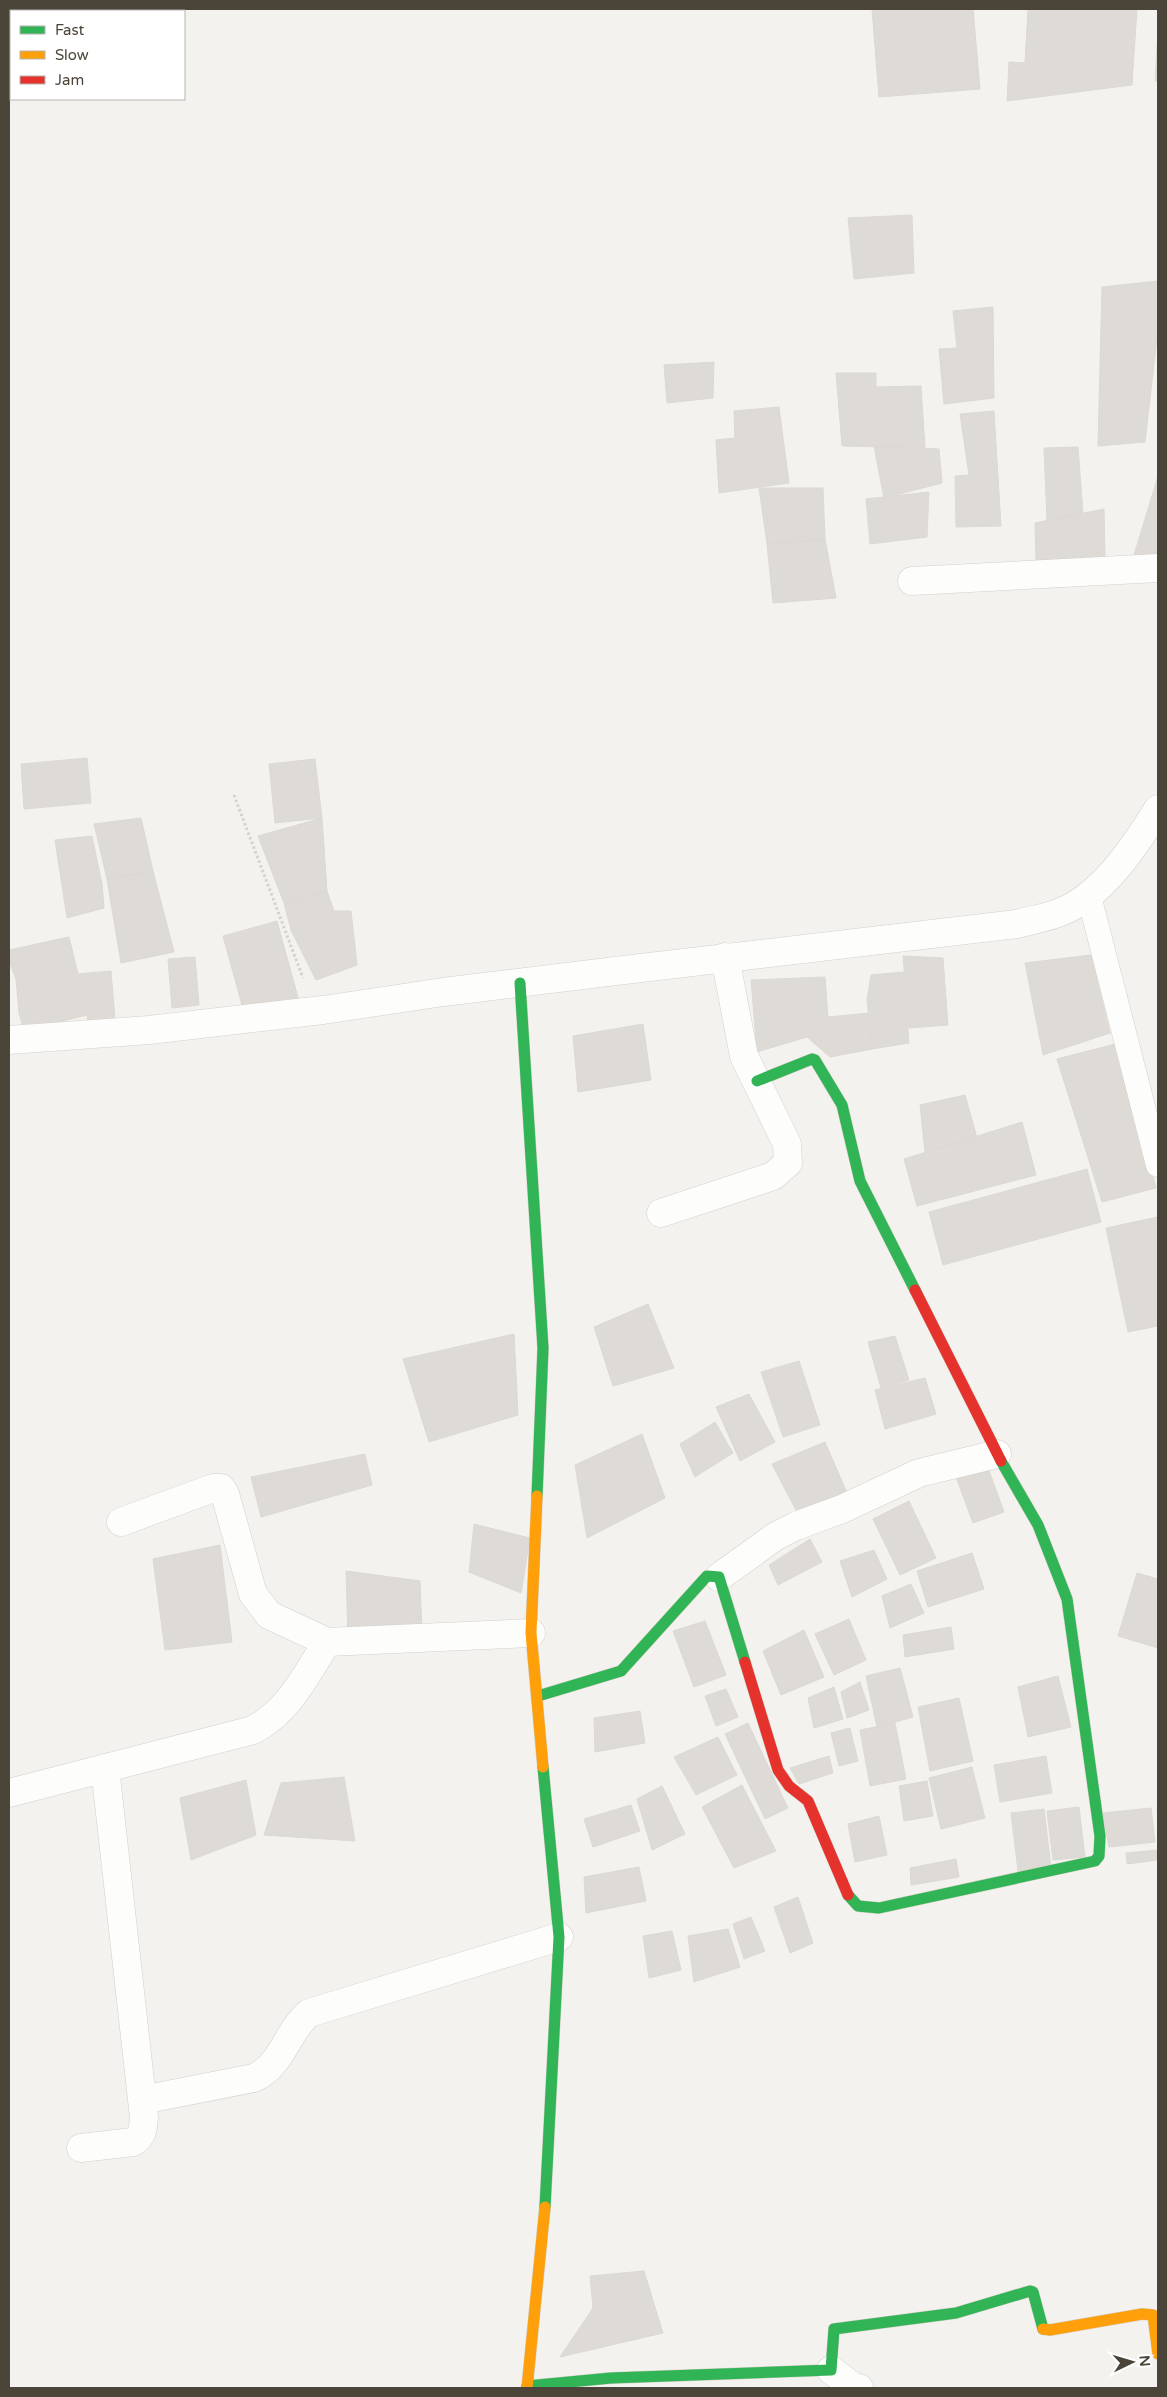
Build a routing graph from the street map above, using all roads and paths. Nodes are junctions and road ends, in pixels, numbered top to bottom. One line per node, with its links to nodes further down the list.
1 (1158, 568): 2 (street)
2 (912, 581)
3 (234, 796): 8 (path)
4 (1158, 809): 5 (street)
5 (1089, 896): 6 (street); 11 (lane)
6 (725, 957): 7 (street); 10 (street)
7 (520, 983): 8 (street); 16 (street)
8 (322, 1010): 9 (street)
9 (9, 1040)
10 (757, 1081): 12 (street); 13 (street)
11 (1158, 1165)
12 (661, 1213)
13 (997, 1454): 15 (street); 15 (street)
14 (122, 1522): 17 (street)
15 (719, 1576): 18 (street)
16 (531, 1633): 17 (street); 18 (street)
17 (327, 1642): 19 (street)
18 (538, 1696): 21 (street)
19 (105, 1768): 20 (street); 22 (street)
20 (9, 1793)
21 (559, 1937): 22 (street); 26 (street)
22 (142, 2100): 23 (street)
23 (81, 2148)
24 (1158, 2354): 25 (street)
25 (831, 2370): 26 (street); 27 (street)
26 (527, 2387)
27 (859, 2388)

